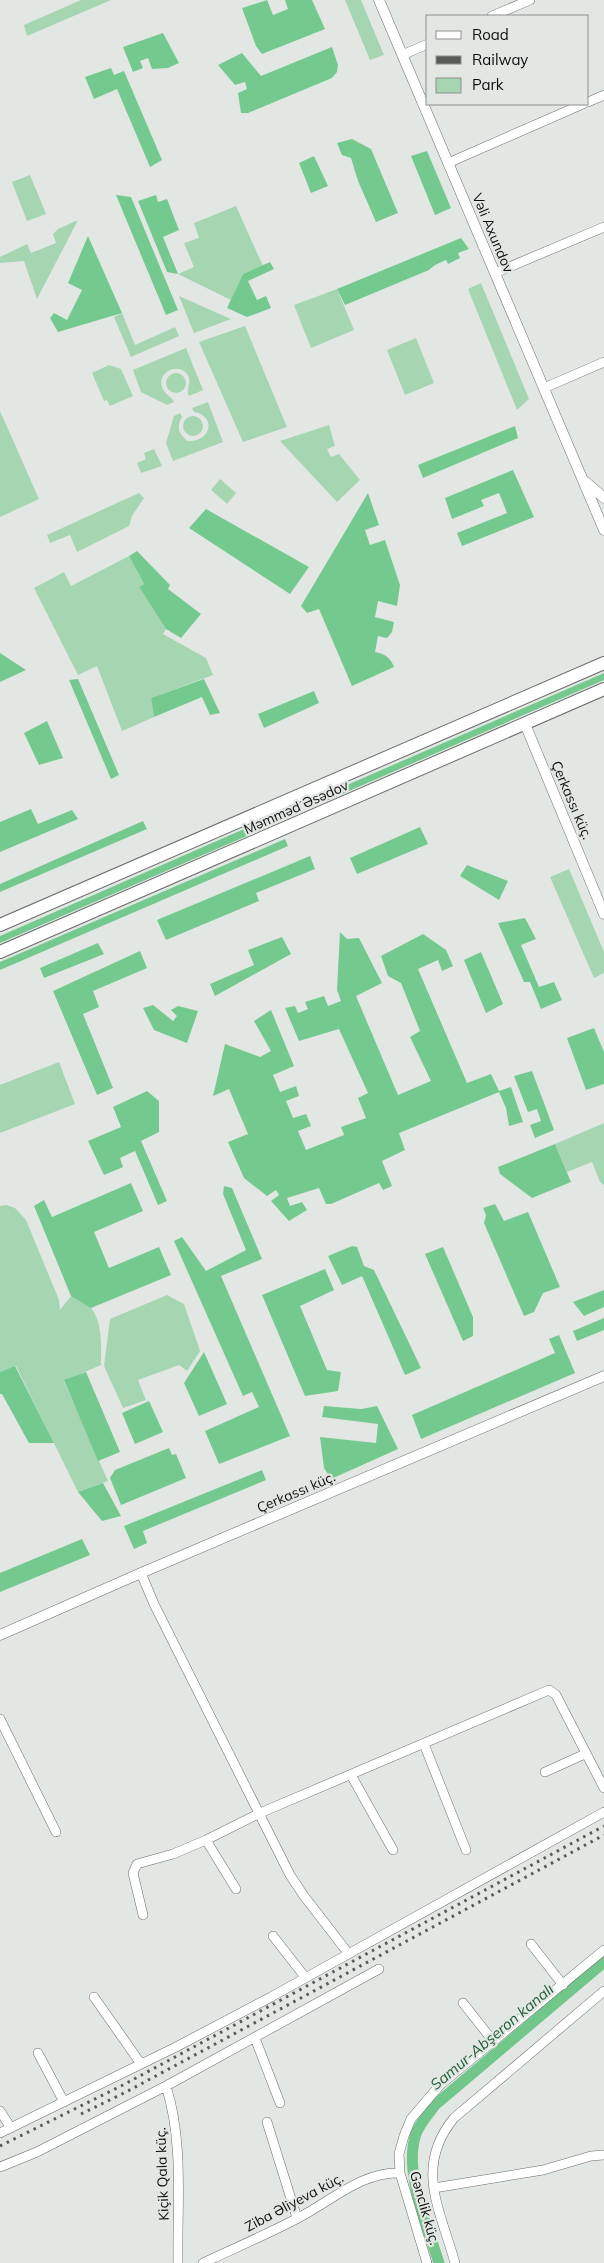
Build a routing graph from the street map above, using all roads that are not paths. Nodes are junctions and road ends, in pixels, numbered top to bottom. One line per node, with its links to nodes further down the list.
1 (379, 0): 5 (street, Vəli Axundov)
2 (530, 0): 3 (street)
3 (494, 15)
4 (426, 45): 5 (street)
5 (402, 55): 9 (street, Vəli Axundov)
6 (604, 95): 7 (street)
7 (589, 102)
8 (581, 105): 9 (street)
9 (448, 162): 11 (street, Vəli Axundov)
10 (604, 227): 11 (street)
11 (495, 273): 13 (street, Vəli Axundov)
12 (604, 362): 13 (street)
13 (544, 388): 14 (street, Vəli Axundov)
14 (582, 477): 15 (street); 16 (street, Vəli Axundov)
15 (604, 498)
16 (604, 530)
17 (604, 663): 21 (main road, Məmməd Əsədov)
18 (604, 689): 19 (main road, Məmməd Əsədov)
19 (525, 724): 20 (street, Çerkassı küç.); 22 (main road, Məmməd Əsədov)
20 (604, 914)
21 (0, 925)
22 (0, 952)
23 (604, 1376): 24 (street, Çerkassı küç.)
24 (141, 1573): 25 (street, Çerkassı küç.); 33 (street)
25 (0, 1635)
26 (0, 1719): 34 (street)
27 (424, 1744): 28 (street); 30 (street); 37 (street)
28 (586, 1754): 29 (street); 31 (street)
29 (545, 1772)
30 (351, 1775): 33 (street); 36 (street)
31 (604, 1788)
32 (604, 1812): 43 (street)
33 (260, 1813): 35 (street); 43 (street)
34 (56, 1832)
35 (206, 1840): 38 (street); 39 (street)
36 (392, 1850)
37 (466, 1850)
38 (236, 1890)
39 (143, 1915)
40 (273, 1936): 45 (street)
41 (531, 1944): 46 (street)
42 (604, 1950): 46 (street, Gənclik küç.)
43 (348, 1953): 45 (street)
44 (379, 1969): 50 (street)
45 (305, 1977): 53 (street)
46 (563, 1984): 51 (street, Gənclik küç.)
47 (94, 1997): 53 (street)
48 (602, 1997): 64 (street, Gənclik küç.)
49 (463, 2003): 51 (street)
50 (255, 2038): 54 (street); 56 (street)
51 (493, 2042): 63 (street, Gənclik küç.)
52 (38, 2053): 55 (street)
53 (141, 2064): 55 (street)
54 (166, 2086): 62 (street); 66 (street, Kiçik Qala küç.)
55 (64, 2102): 59 (street)
56 (280, 2103)
57 (0, 2111): 59 (street)
58 (267, 2122): 65 (street)
59 (10, 2128): 60 (street)
60 (0, 2133)
61 (604, 2155): 64 (street)
62 (0, 2168)
63 (400, 2173): 65 (street, Ziba Əliyeva küç.); 68 (street, Gənclik küç.)
64 (434, 2188): 69 (street, Gənclik küç.)
65 (298, 2218): 67 (street, Ziba Əliyeva küç.)
66 (178, 2263)
67 (202, 2263)
68 (427, 2263)
69 (455, 2263)

